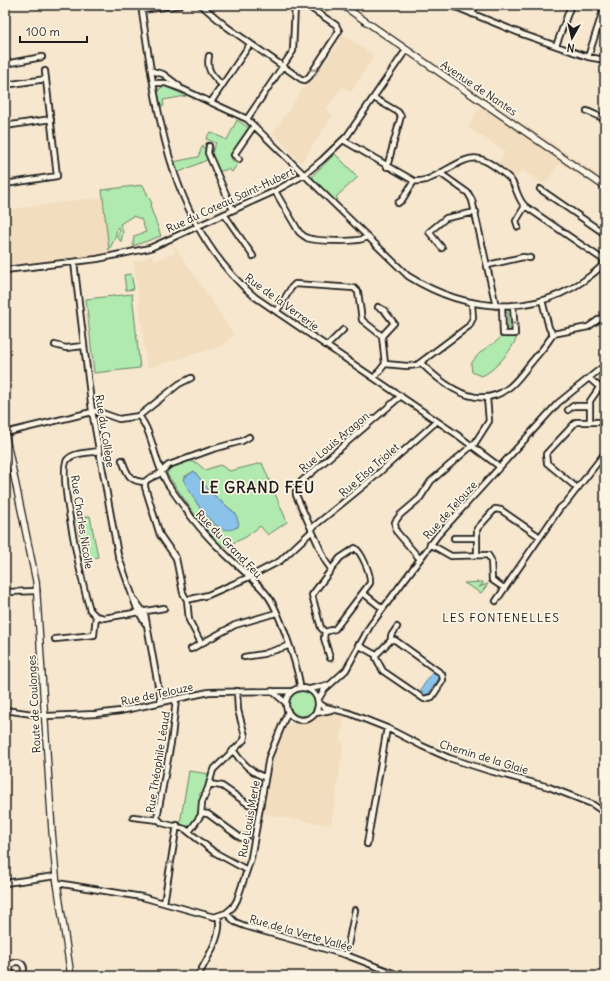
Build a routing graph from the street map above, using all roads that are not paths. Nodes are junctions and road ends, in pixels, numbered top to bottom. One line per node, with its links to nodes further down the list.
1 (180, 5): 10 (street)
2 (201, 5): 12 (street)
3 (295, 5): 20 (street)
4 (306, 5): 20 (street, one-way to 4)
5 (342, 5): 14 (main road, Avenue de Nantes)
6 (451, 5): 11 (street)
7 (476, 5): 11 (street)
8 (571, 5): 13 (street)
9 (604, 5): 17 (street)
10 (141, 8): 22 (street, Rue de la Verrerie)
11 (472, 14): 13 (street)
12 (250, 44): 20 (street); 25 (street)
13 (556, 46): 17 (street)
14 (406, 50): 28 (street, Rue du Coteau Saint-Hubert); 44 (main road, Avenue de Nantes)
15 (209, 56): 25 (street)
16 (42, 57): 19 (street)
17 (588, 57): 18 (street)
18 (605, 60)
19 (5, 64)
20 (283, 67): 32 (street)
21 (45, 71): 23 (street)
22 (152, 71): 24 (street, Rue de la Verrerie); 27 (street)
23 (46, 79): 26 (street); 31 (street)
24 (154, 83): 27 (street); 52 (street, Rue de la Verrerie)
25 (221, 84): 29 (street)
26 (5, 85)
27 (182, 89): 29 (street)
28 (374, 98): 36 (street, Rue du Coteau Saint-Hubert); 39 (street)
29 (210, 102): 32 (street)
30 (586, 111): 33 (street)
31 (51, 119): 34 (street); 43 (street)
32 (247, 119): 35 (street)
33 (605, 119)
34 (5, 126)
35 (254, 126): 38 (street); 41 (street)
36 (343, 140): 39 (street); 41 (street, Rue du Coteau Saint-Hubert)
37 (209, 146): 49 (street)
38 (239, 159)
39 (387, 166): 42 (street)
40 (440, 173): 42 (street); 48 (street); 50 (street)
41 (304, 175): 46 (street, Rue du Coteau Saint-Hubert); 55 (street)
42 (414, 181): 47 (street)
43 (5, 184)
44 (605, 187)
45 (540, 189): 54 (street)
46 (275, 191): 49 (street, Rue du Coteau Saint-Hubert); 55 (street)
47 (398, 204)
48 (525, 206): 53 (street); 60 (street)
49 (233, 210): 51 (street, Rue du Coteau Saint-Hubert)
50 (476, 212): 56 (street); 61 (street)
51 (224, 214): 52 (street, Rue du Coteau Saint-Hubert); 57 (street)
52 (196, 226): 59 (street, Rue du Coteau Saint-Hubert); 69 (street, Rue de la Verrerie)
53 (518, 227)
54 (605, 234)
55 (367, 238): 64 (street)
56 (442, 248)
57 (253, 256)
58 (530, 258): 61 (street)
59 (74, 262): 62 (street, Rue du Coteau Saint-Hubert); 75 (street, Rue du Collège)
60 (605, 262): 63 (street)
61 (488, 265): 66 (street)
62 (5, 270)
63 (542, 300): 65 (street); 72 (street)
64 (472, 304): 66 (street); 77 (street)
65 (513, 305): 67 (street); 67 (street, one-way to 65)
66 (496, 306): 67 (street)
67 (502, 306)
68 (378, 307): 73 (street)
69 (276, 311): 73 (street); 76 (street, Rue de la Verrerie)
70 (605, 315): 72 (street)
71 (342, 330): 76 (street)
72 (553, 334): 86 (street)
73 (382, 336): 78 (street)
74 (55, 345): 75 (street)
75 (83, 346): 89 (street, Rue du Collège)
76 (327, 346): 81 (street, Rue de la Verrerie)
77 (421, 363): 78 (street); 86 (street)
78 (384, 364): 81 (street)
79 (605, 365): 82 (street, Rue de Telouze)
80 (191, 378): 90 (street)
81 (374, 378): 85 (street, Rue de la Verrerie)
82 (589, 378): 83 (street); 100 (street, Rue de Telouze)
83 (599, 388): 84 (street); 87 (street)
84 (605, 392)
85 (401, 396): 91 (street, Rue de la Verrerie); 104 (street, Rue Louis Aragon)
86 (486, 398): 96 (street)
87 (589, 406): 88 (street); 92 (street)
88 (568, 410)
89 (92, 411): 90 (street); 94 (street); 97 (street, Rue du Collège)
90 (139, 416): 101 (street, Rue du Grand Feu)
91 (437, 421): 96 (street, Rue de la Verrerie); 104 (street, Rue Elsa Triolet)
92 (590, 422): 93 (street); 103 (street)
93 (605, 422)
94 (5, 433): 114 (main road, Route de Coulonges)
95 (249, 437): 101 (street)
96 (472, 446): 100 (street, Rue de la Verrerie); 110 (street)
97 (99, 451): 121 (street, Rue du Collège); 123 (street, Rue Charles Nicolle)
98 (605, 453): 103 (street)
99 (122, 460): 102 (street)
100 (500, 467): 108 (street, Rue de Telouze)
101 (161, 472): 102 (street); 112 (street, Rue du Grand Feu)
102 (145, 482): 117 (street)
103 (577, 488): 105 (street)
104 (312, 530): 111 (street, Rue Louis Aragon); 112 (street, Rue Elsa Triolet)
105 (540, 537): 107 (street); 113 (street)
106 (454, 538): 107 (street)
107 (476, 538): 109 (street)
108 (430, 544): 109 (street); 110 (street, Rue de Telouze)
109 (477, 555): 113 (street)
110 (419, 558): 120 (street, Rue de Telouze)
111 (332, 569): 116 (street); 125 (street)
112 (249, 577): 117 (street, Rue Elsa Triolet); 122 (street, Rue du Grand Feu)
113 (504, 588): 118 (street)
114 (37, 591): 115 (street); 149 (main road, Route de Coulonges)
115 (5, 592)
116 (363, 593): 120 (street); 125 (street)
117 (187, 600): 128 (street)
118 (496, 601)
119 (164, 608): 121 (street)
120 (382, 608): 129 (street, Rue de Telouze)
121 (141, 612): 123 (street); 143 (street, Rue du Collège)
122 (276, 613): 128 (street); 130 (street, Rue du Grand Feu)
123 (96, 616): 126 (street)
124 (397, 627): 127 (street)
125 (325, 632): 134 (street)
126 (55, 639)
127 (393, 640): 132 (street); 132 (street)
128 (201, 643): 131 (street)
129 (358, 645): 132 (street); 135 (street, Rue de Telouze)
130 (288, 646): 133 (street); 136 (street, Rue du Grand Feu)
131 (191, 649)
132 (376, 655)
133 (244, 657)
134 (330, 658)
135 (330, 685): 137 (street); 142 (street, Rue de Telouze)
136 (300, 687): 137 (street); 140 (street)
137 (310, 689): 142 (street)
138 (237, 691): 139 (street, Rue de Telouze); 141 (street, Rue de Telouze); 153 (street)
139 (272, 691): 140 (street, Rue de Telouze); 144 (street)
140 (292, 691): 144 (street)
141 (176, 699): 143 (street, Rue de Telouze); 160 (street, Rue Théophile Léaud)
142 (319, 701): 146 (street, Chemin de la Glaie); 148 (street)
143 (161, 702): 149 (street, Rue de Telouze)
144 (286, 703): 147 (street)
145 (5, 710): 149 (street, Rue de Telouze)
146 (335, 710): 148 (street, Chemin de la Glaie); 152 (street, Chemin de la Glaie)
147 (288, 711): 150 (street); 151 (street, Rue Louis Merle)
148 (316, 713): 150 (street)
149 (46, 716): 166 (main road, Route de Coulonges)
150 (296, 719): 151 (street)
151 (284, 724): 154 (street, Rue Louis Merle)
152 (387, 728): 158 (street, Chemin de la Glaie); 164 (street)
153 (233, 750): 154 (street); 155 (street)
154 (265, 777): 165 (street, Rue Louis Merle)
155 (210, 784): 156 (street); 157 (street)
156 (253, 805)
157 (201, 812): 162 (street); 163 (street)
158 (605, 812)
159 (133, 817): 160 (street)
160 (158, 820): 161 (street, Rue Théophile Léaud)
161 (177, 825): 162 (street, Rue Théophile Léaud); 169 (street, one-way to 161)
162 (189, 832): 165 (street, Rue Théophile Léaud)
163 (246, 838)
164 (367, 844)
165 (248, 870): 171 (street, Rue Louis Merle)
166 (56, 876): 167 (street); 168 (main road, Route de Coulonges)
167 (5, 883)
168 (57, 883): 169 (street); 174 (main road, Route de Coulonges)
169 (164, 903): 172 (street)
170 (355, 910): 173 (street)
171 (226, 913): 172 (street); 173 (street, Rue de la Verte Vallée)
172 (218, 916): 175 (street)
173 (346, 955): 176 (street, Rue de la Verte Vallée)
174 (71, 976)
175 (198, 976)
176 (401, 976)

